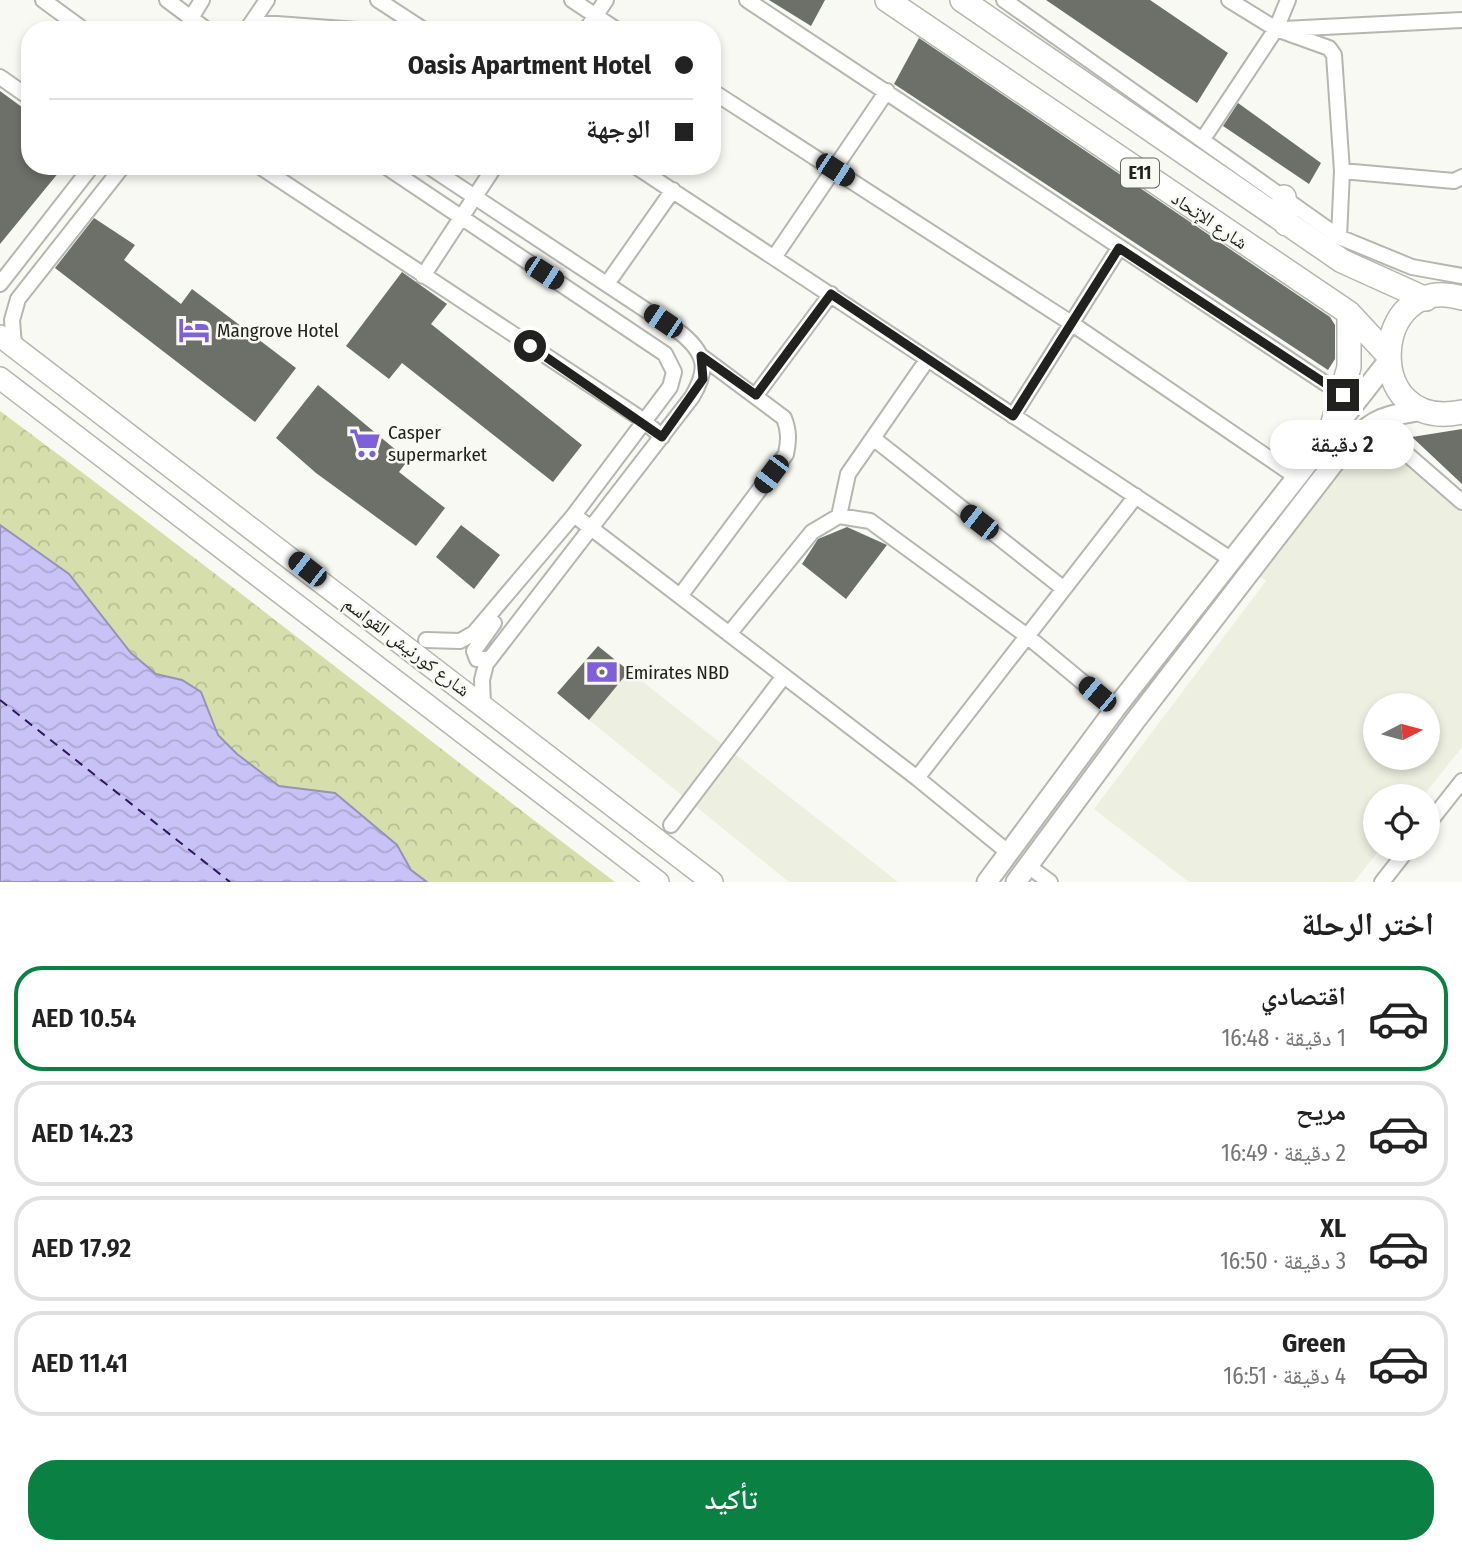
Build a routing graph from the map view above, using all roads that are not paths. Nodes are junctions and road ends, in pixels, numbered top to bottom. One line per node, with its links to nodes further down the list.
1 (43, 0): 17 (street)
2 (167, 0): 15 (street)
3 (202, 0): 15 (street)
4 (267, 0): 19 (street)
5 (378, 0): 20 (street)
6 (572, 0): 14 (street)
7 (606, 0): 14 (street)
8 (747, 0): 25 (street)
9 (887, 0): 56 (main road, شارع الإتحاد / E11)
10 (962, 0): 43 (main road, شارع الإتحاد / E11)
11 (1004, 0): 28 (street)
12 (1229, 0): 23 (street)
13 (1288, 0): 23 (street)
14 (596, 16): 21 (street); 22 (street)
15 (191, 18): 18 (street)
16 (1462, 20): 23 (street)
17 (72, 21)
18 (195, 21)
19 (253, 21)
20 (410, 21)
21 (592, 21)
22 (604, 21)
23 (1276, 29): 28 (street); 30 (street)
24 (0, 77): 26 (street)
25 (887, 91): 29 (street); 45 (street)
26 (21, 92)
27 (721, 97): 29 (street)
28 (1203, 139): 40 (street)
29 (835, 170): 46 (street); 57 (street)
30 (1342, 171): 38 (street); 44 (street)
31 (85, 175): 49 (street)
32 (116, 175): 53 (street)
33 (272, 175): 47 (street)
34 (398, 175): 42 (street)
35 (441, 175): 41 (street)
36 (489, 175): 41 (street)
37 (649, 175): 39 (street)
38 (1462, 177)
39 (673, 190): 46 (street); 50 (street)
40 (1284, 197): 43 (main road); 44 (street)
41 (475, 198): 42 (street); 50 (street)
42 (462, 219): 47 (street); 68 (street)
43 (1286, 224): 54 (main road, شارع الإتحاد / E11)
44 (1339, 237): 48 (street)
45 (1119, 248): 57 (street); 64 (street)
46 (775, 256): 51 (street)
47 (423, 276): 68 (street)
48 (1462, 276)
49 (0, 284)
50 (607, 284): 59 (street)
51 (831, 294): 61 (street); 63 (street)
52 (1462, 298): 54 (main road)
53 (18, 299): 55 (street); 58 (street)
54 (1426, 299): 60 (main road)
55 (0, 313)
56 (1349, 313): 60 (main road, شارع الإتحاد / E11); 64 (main road)
57 (1072, 323): 67 (street); 72 (street)
58 (7, 341): 87 (main road, شارع كورنيش القواسم)
59 (701, 356): 63 (street); 69 (street)
60 (1387, 358): 65 (main road, شارع الإتحاد); 71 (street)
61 (927, 360): 67 (street); 70 (street)
62 (0, 378): 96 (main road, شارع كورنيش القواسم)
63 (756, 395): 80 (street)
64 (1343, 395): 71 (main road)
65 (1424, 411): 66 (main road); 71 (street)
66 (1461, 413)
67 (1013, 416): 73 (street)
68 (643, 421): 69 (street); 75 (street)
69 (662, 437): 77 (street)
70 (873, 438): 76 (street); 79 (street)
71 (1336, 442): 72 (street); 74 (street); 95 (street)
72 (1295, 476): 78 (street)
73 (1136, 496): 78 (street); 79 (street)
74 (1462, 502)
75 (574, 515): 77 (street); 81 (street)
76 (839, 516): 82 (street); 83 (street)
77 (592, 530): 80 (street); 85 (street)
78 (1232, 560): 88 (street)
79 (1064, 589): 83 (street)
80 (680, 596): 82 (street)
81 (502, 600): 84 (street); 85 (street)
82 (729, 634): 86 (street)
83 (1027, 636): 88 (street); 89 (street)
84 (426, 640)
85 (490, 659): 87 (street)
86 (784, 676): 89 (street); 92 (street)
87 (483, 705): 97 (main road, شارع كورنيش القواسم)
88 (1115, 709): 93 (street)
89 (917, 778): 93 (street)
90 (1462, 781): 91 (street)
91 (1440, 809)
92 (671, 825)
93 (1009, 853): 98 (street)
94 (1399, 861): 101 (street)
95 (1028, 866): 99 (street); 100 (street)
96 (658, 882)
97 (712, 882)
98 (987, 882)
99 (1016, 882)
100 (1050, 882)
101 (1382, 882)

